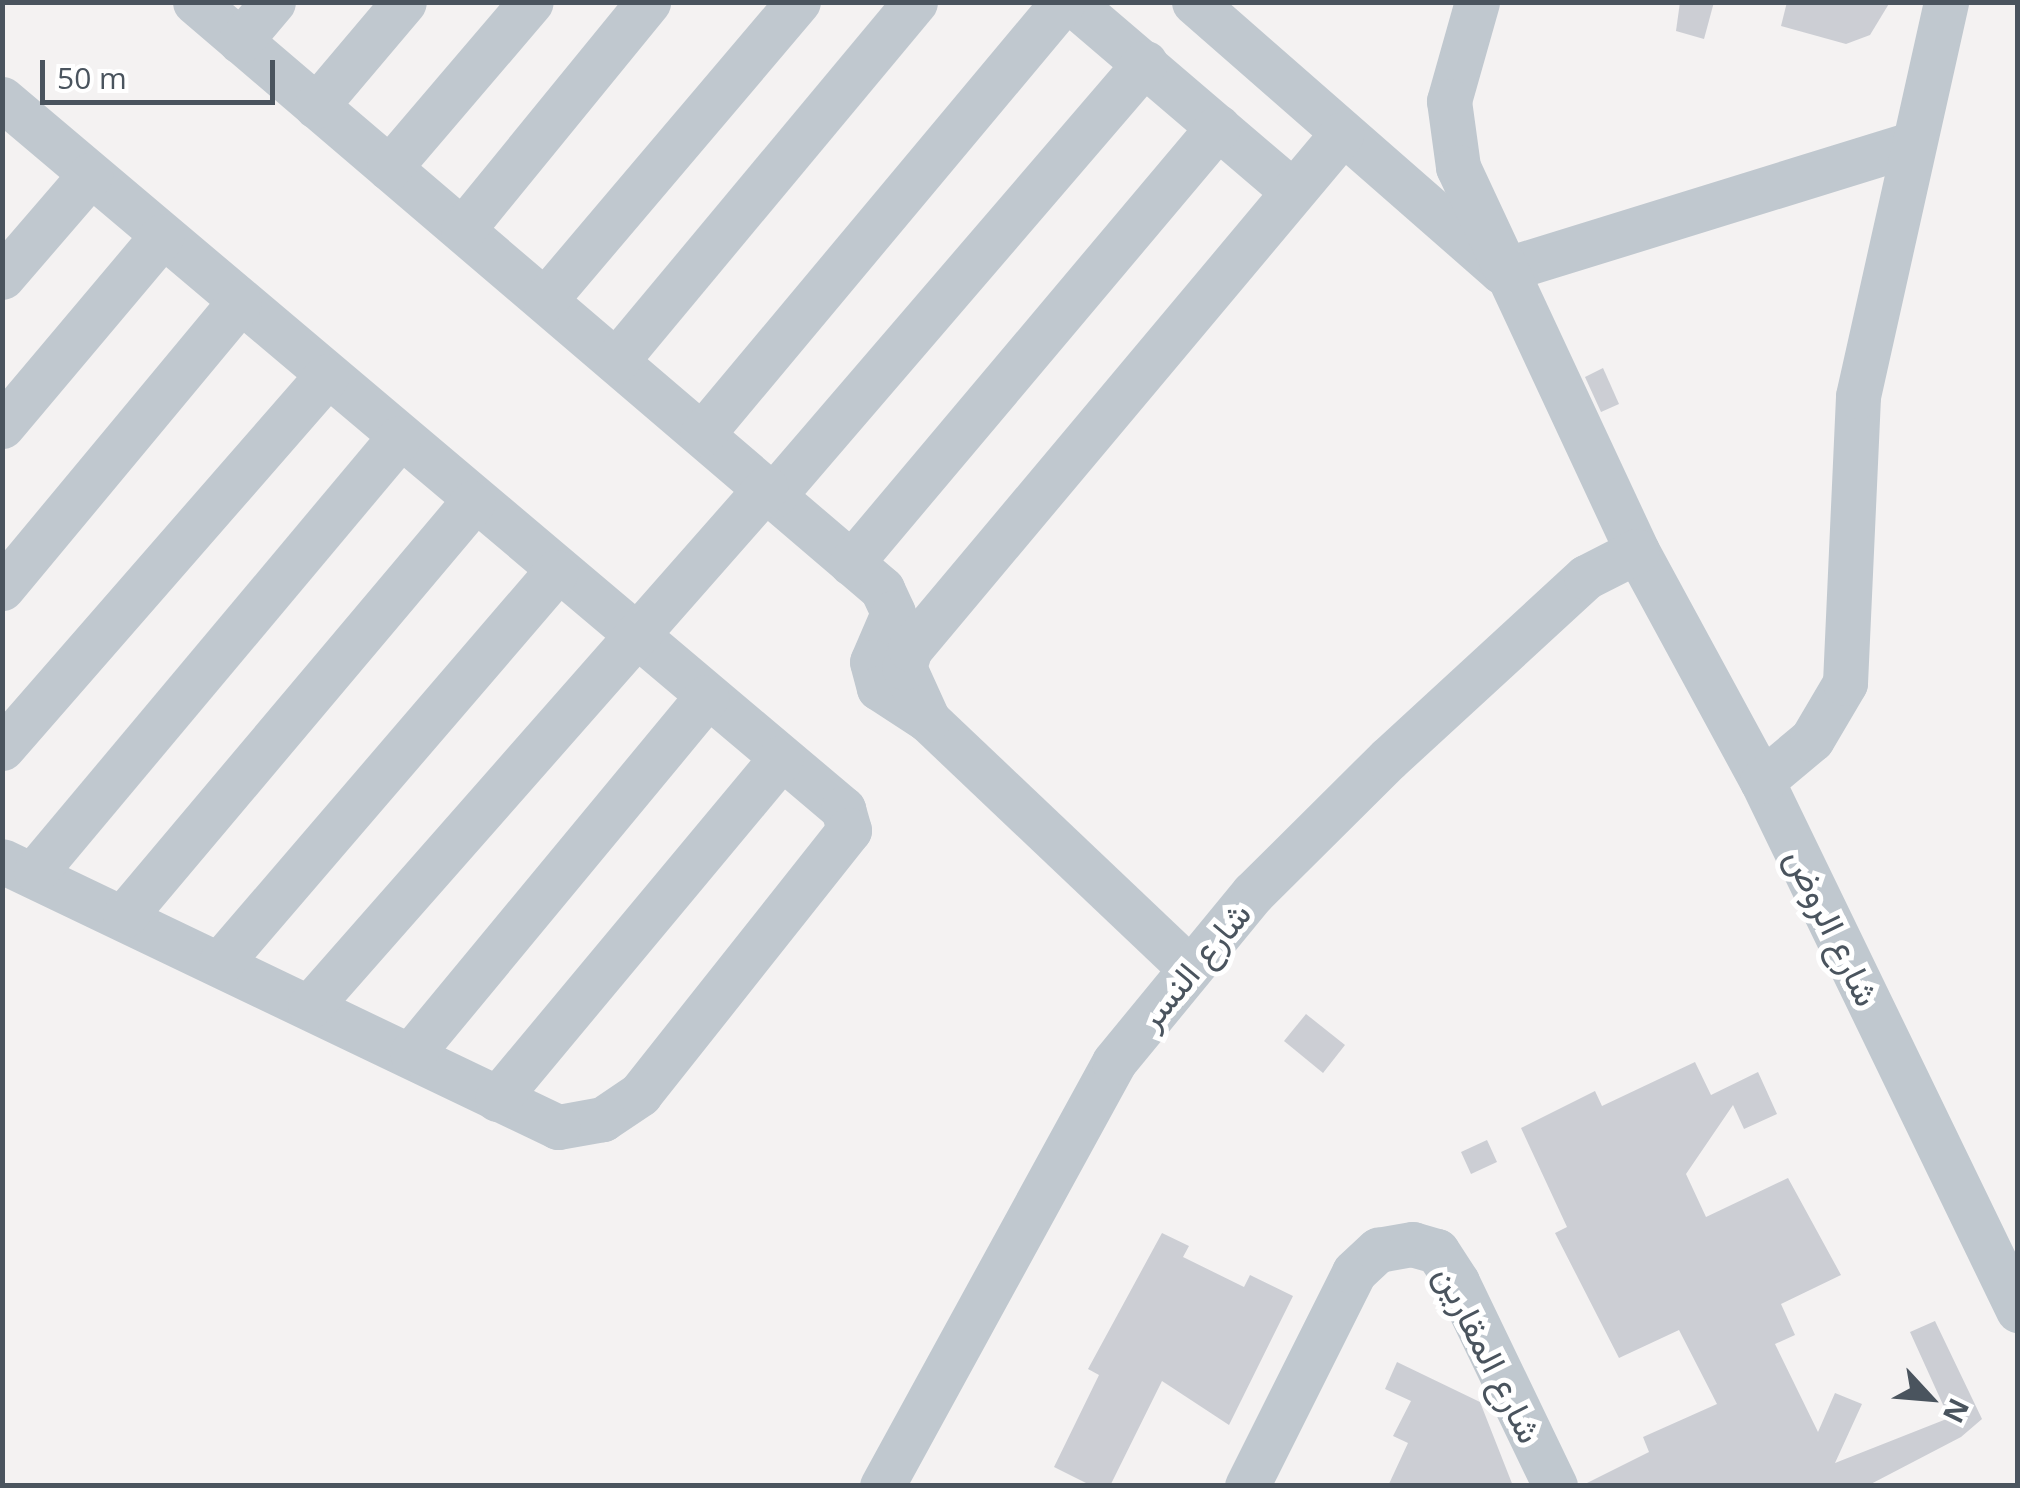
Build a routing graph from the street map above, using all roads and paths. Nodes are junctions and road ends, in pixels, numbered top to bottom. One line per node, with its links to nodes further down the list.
1 (195, 2): 13 (street)
2 (272, 2): 13 (street)
3 (404, 2): 15 (street)
4 (532, 2): 20 (street)
5 (648, 2): 23 (street)
6 (798, 2): 27 (street)
7 (915, 2): 29 (street)
8 (1063, 2): 32 (street)
9 (1071, 2): 14 (street)
10 (1194, 2): 18 (street)
11 (1477, 2): 25 (street, شارع الروض)
12 (1946, 2): 19 (street)
13 (240, 41): 15 (street)
14 (1145, 63): 17 (street); 34 (street)
15 (316, 106): 20 (street)
16 (5, 107): 21 (street)
17 (1218, 127): 22 (street); 37 (street)
18 (1341, 136): 22 (street); 25 (street)
19 (1908, 145): 25 (street); 48 (street)
20 (390, 168): 23 (street)
21 (90, 174): 24 (street); 26 (street)
22 (1291, 190): 41 (street)
23 (463, 229): 27 (street)
24 (162, 236): 28 (street); 31 (street)
25 (1501, 270): 36 (street, شارع الروض)
26 (2, 278)
27 (544, 300): 29 (street)
28 (240, 303): 30 (street); 39 (street)
29 (616, 361): 32 (street)
30 (326, 376): 33 (street); 46 (street)
31 (2, 426)
32 (702, 434): 34 (street)
33 (398, 439): 35 (street); 49 (street)
34 (774, 496): 37 (street); 42 (street); 43 (street)
35 (472, 503): 38 (street); 50 (street)
36 (1637, 551): 48 (street, شارع الروض); 52 (street, شارع النسر)
37 (851, 563): 40 (street)
38 (556, 572): 42 (street); 51 (street)
39 (2, 588)
40 (892, 600): 41 (street); 45 (street)
41 (928, 627): 45 (street)
42 (631, 633): 43 (street); 53 (street)
43 (670, 664): 44 (street)
44 (708, 698): 47 (street); 54 (street)
45 (928, 720): 52 (street)
46 (2, 748)
47 (781, 758): 55 (street); 55 (street)
48 (1762, 781): 56 (street, شارع الروض)
49 (19, 866): 50 (street)
50 (125, 915): 51 (street)
51 (222, 962): 53 (street)
52 (1190, 969): 57 (street, شارع النسر)
53 (310, 1006): 54 (street)
54 (412, 1053): 55 (street)
55 (497, 1098)
56 (2018, 1310)
57 (882, 1486)
58 (1248, 1486): 59 (street, شارع المقارين)
59 (1555, 1486)

